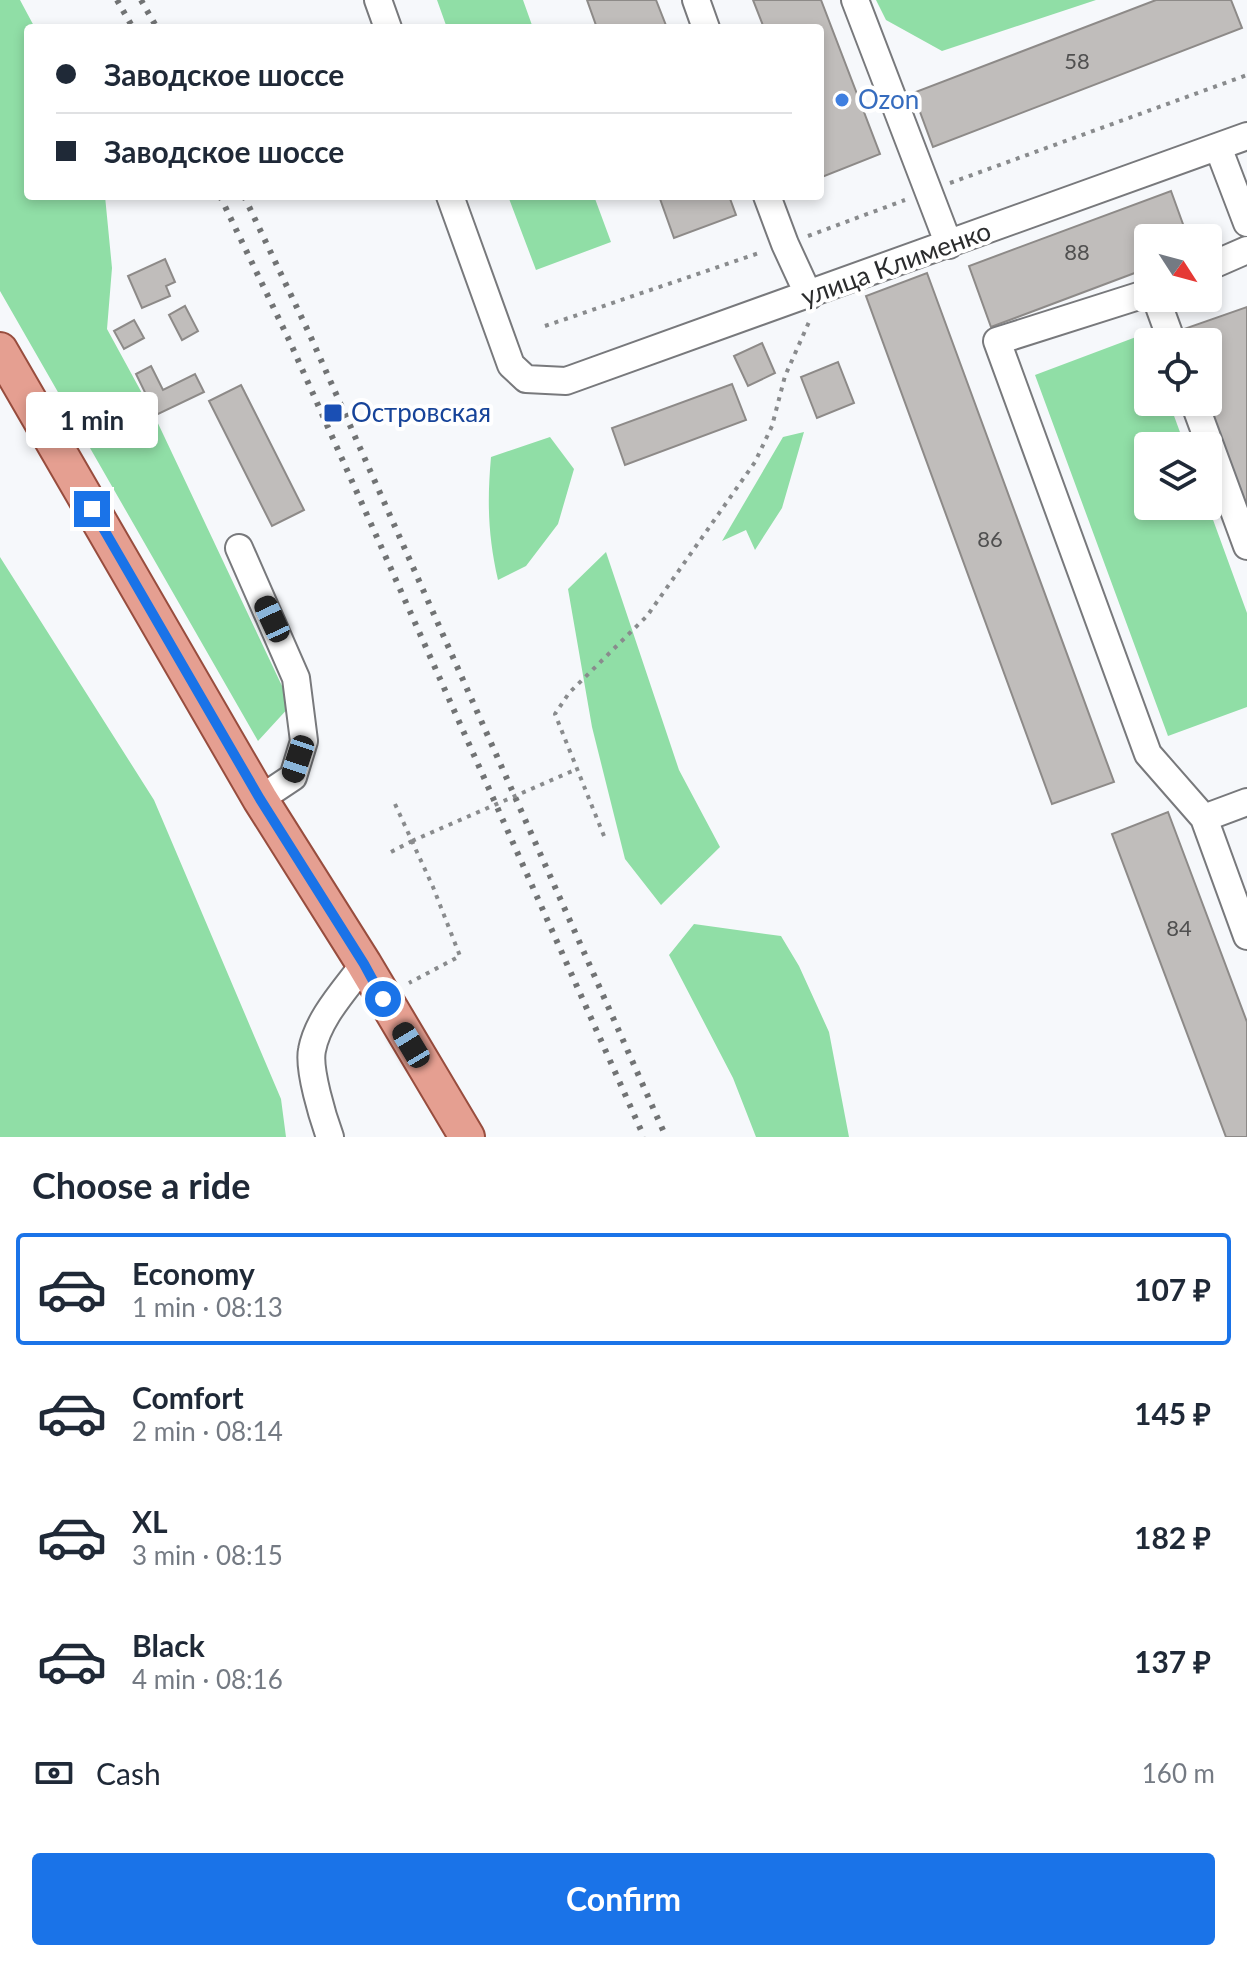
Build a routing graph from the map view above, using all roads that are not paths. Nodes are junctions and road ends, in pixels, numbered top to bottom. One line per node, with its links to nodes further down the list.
1 (378, 0): 4 (street)
2 (696, 0): 5 (street)
3 (855, 0): 11 (street)
4 (387, 24)
5 (705, 24)
6 (1247, 136): 7 (street, улица Клименко)
7 (1218, 147): 10 (street); 11 (street, улица Клименко)
8 (451, 200): 15 (street, улица Клименко)
9 (768, 200): 15 (street)
10 (1247, 223)
11 (949, 245): 15 (street, улица Клименко)
12 (1247, 250): 13 (street)
13 (1222, 261)
14 (1134, 297): 22 (street)
15 (809, 308)
16 (0, 350): 20 (main road)
17 (1199, 416): 18 (street)
18 (1247, 546)
19 (239, 548): 20 (street)
20 (260, 799): 24 (main road)
21 (1247, 802): 22 (street)
22 (1204, 818): 23 (street)
23 (1247, 936)
24 (364, 964): 25 (street); 26 (main road)
25 (330, 1137)
26 (467, 1137)

